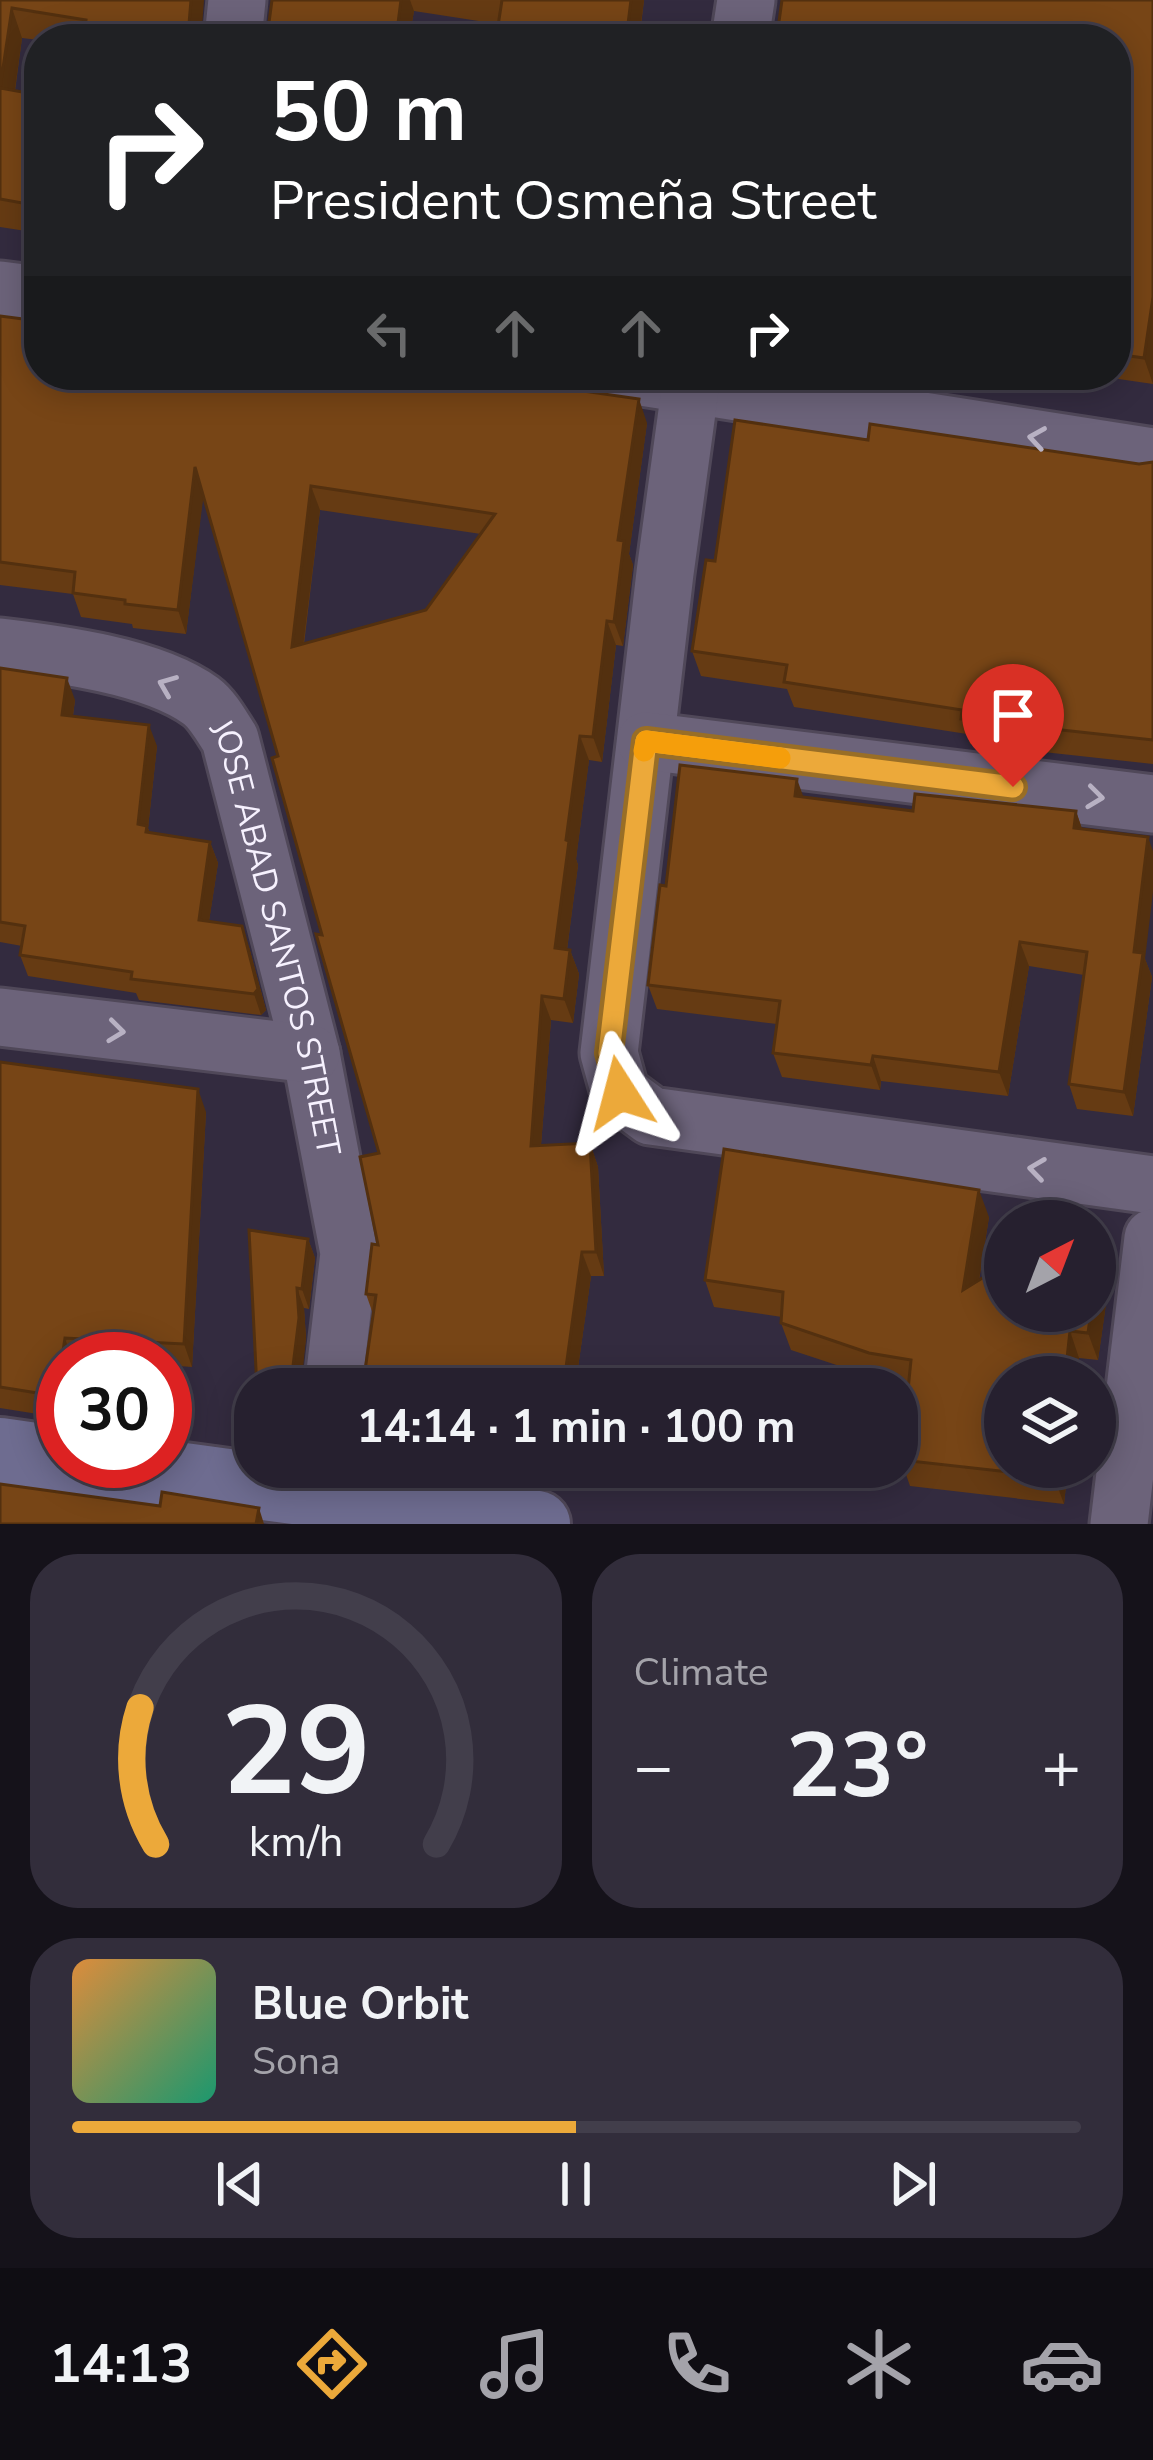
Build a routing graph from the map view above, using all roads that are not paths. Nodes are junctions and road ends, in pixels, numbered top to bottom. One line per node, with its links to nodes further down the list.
1 (690, 390): 5 (street)
2 (757, 390): 3 (street, one-way to 2)
3 (1153, 457)
4 (0, 647): 8 (street, JOSE ABAD SANTOS STREET, one-way to 4)
5 (646, 741): 6 (street, one-way to 6); 9 (street, one-way to 5)
6 (1153, 804)
7 (0, 1017): 8 (street, one-way to 8)
8 (311, 1054): 11 (street, JOSE ABAD SANTOS STREET)
9 (1153, 1185)
10 (1153, 1238): 17 (street)
11 (336, 1368)
12 (0, 1451): 13 (street)
13 (36, 1456)
14 (192, 1477): 15 (street)
15 (321, 1495): 16 (street)
16 (537, 1524)
17 (1119, 1524)

